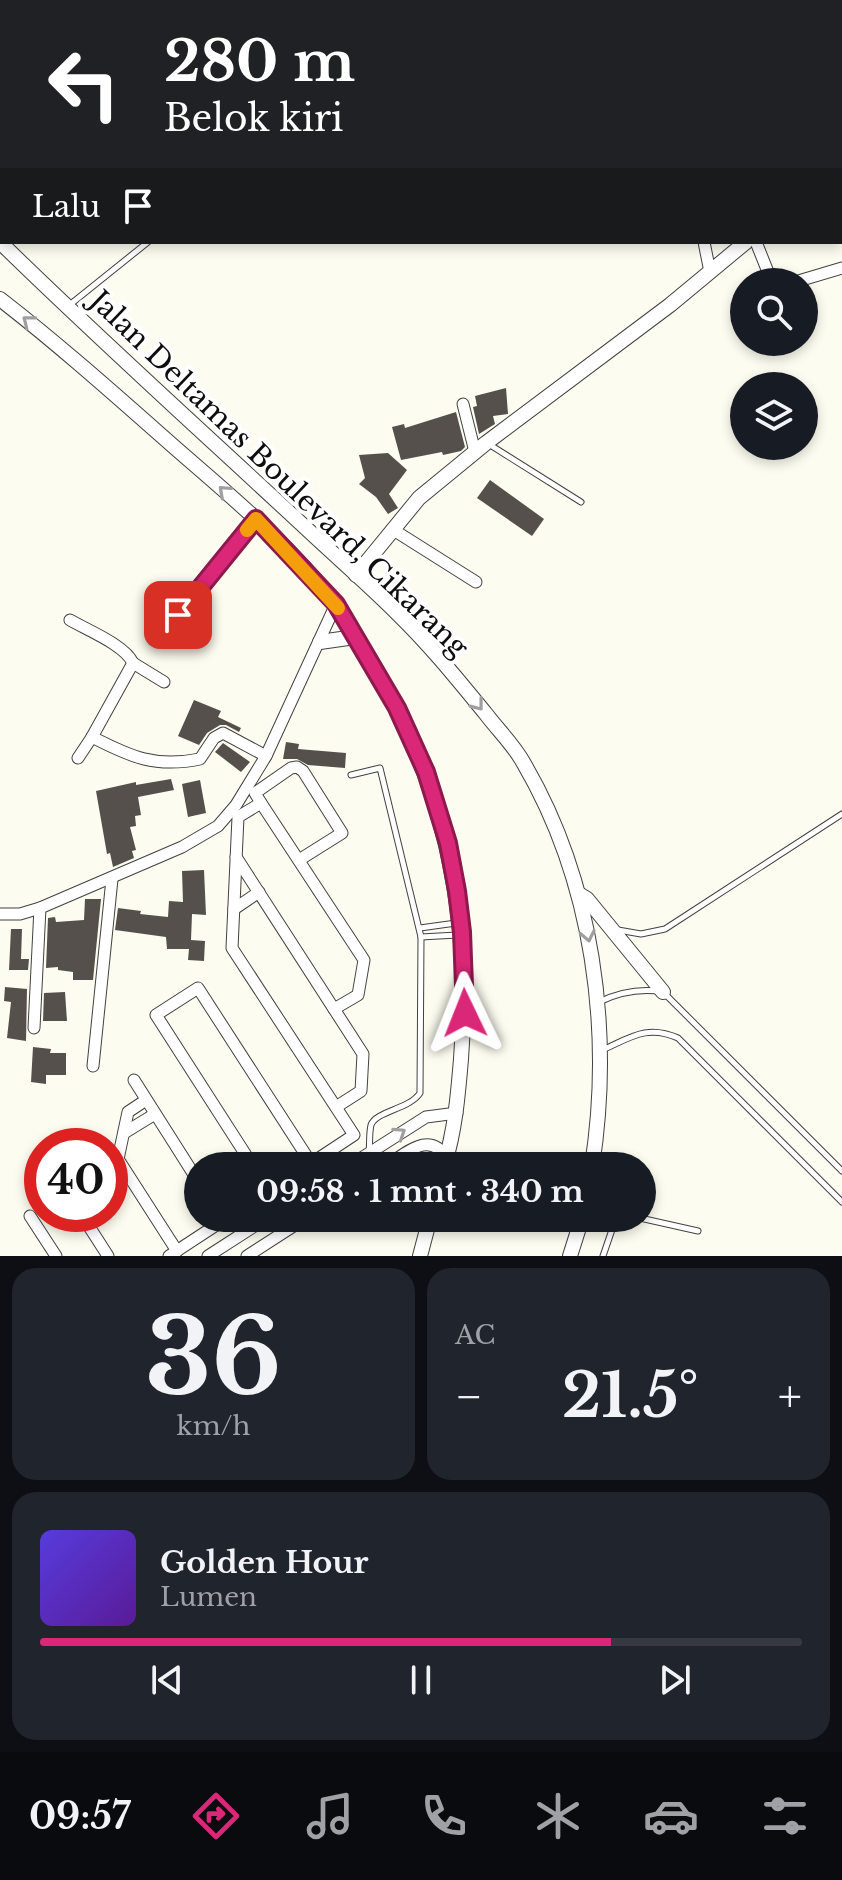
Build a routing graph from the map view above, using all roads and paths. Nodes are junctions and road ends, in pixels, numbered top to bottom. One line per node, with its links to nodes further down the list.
1 (2, 244): 11 (street, Jalan Deltamas Boulevard, Cikarang)
2 (145, 244): 11 (lane)
3 (704, 244): 8 (street)
4 (744, 244): 8 (street)
5 (757, 244): 6 (street)
6 (766, 268)
7 (842, 268): 9 (street)
8 (710, 272): 13 (street)
9 (818, 275)
10 (0, 299): 15 (street, one-way to 10)
11 (66, 307): 17 (street, Jalan Deltamas Boulevard, Cikarang)
12 (463, 404): 13 (street)
13 (480, 447): 14 (lane); 16 (street)
14 (581, 502)
15 (256, 519): 19 (street); 21 (street)
16 (392, 529): 17 (street); 18 (street)
17 (356, 575): 36 (street, Jalan Deltamas Boulevard, Cikarang, one-way to 36)
18 (476, 582)
19 (336, 604): 22 (street); 23 (street)
20 (70, 620): 24 (street)
21 (159, 636)
22 (355, 637): 23 (street); 41 (street)
23 (320, 642): 27 (street)
24 (133, 663): 25 (street); 26 (street)
25 (164, 682)
26 (92, 737): 27 (street); 28 (street)
27 (266, 756): 34 (street)
28 (78, 758)
29 (351, 775): 40 (lane)
30 (261, 803): 32 (street); 33 (street); 33 (street)
31 (842, 814): 42 (lane)
32 (236, 857): 35 (street); 38 (street)
33 (299, 860): 46 (street)
34 (112, 879): 37 (street); 49 (street)
35 (259, 892): 38 (street); 46 (street)
36 (579, 894): 42 (street); 45 (street, Jalan Deltamas Boulevard, Cikarang, one-way to 45)
37 (40, 908): 39 (street); 47 (street)
38 (234, 909): 52 (street)
39 (0, 914)
40 (420, 928): 41 (lane); 43 (lane)
41 (462, 928): 43 (lane); 53 (street)
42 (612, 929): 44 (street)
43 (421, 937): 60 (lane)
44 (663, 992): 45 (lane); 67 (lane)
45 (596, 1004): 48 (street, Jalan Deltamas Boulevard, Cikarang)
46 (334, 1009): 52 (street)
47 (34, 1028)
48 (600, 1051): 65 (street, Jalan Deltamas Boulevard, Cikarang); 69 (lane)
49 (93, 1066)
50 (134, 1080): 51 (street)
51 (146, 1100): 54 (street); 55 (street)
52 (336, 1107): 59 (street)
53 (457, 1113): 61 (street, one-way to 53); 64 (street)
54 (155, 1114): 56 (street); 66 (street)
55 (125, 1128)
56 (128, 1131)
57 (244, 1152): 58 (street)
58 (301, 1152)
59 (328, 1152)
60 (369, 1152)
61 (371, 1152)
62 (407, 1152): 63 (street)
63 (441, 1152)
64 (448, 1152)
65 (594, 1152)
66 (184, 1159)
67 (842, 1171)
68 (128, 1176): 80 (street)
69 (842, 1202)
70 (656, 1222): 71 (lane)
71 (698, 1231)
72 (40, 1232): 82 (street)
73 (93, 1232): 83 (street)
74 (204, 1232): 80 (street)
75 (245, 1232): 81 (street); 84 (street)
76 (284, 1232): 81 (street)
77 (426, 1232): 85 (street)
78 (578, 1232): 86 (street)
79 (611, 1232): 87 (lane)
80 (173, 1253)
81 (252, 1253)
82 (56, 1256)
83 (108, 1256)
84 (208, 1256)
85 (420, 1256)
86 (570, 1256)
87 (603, 1256)

